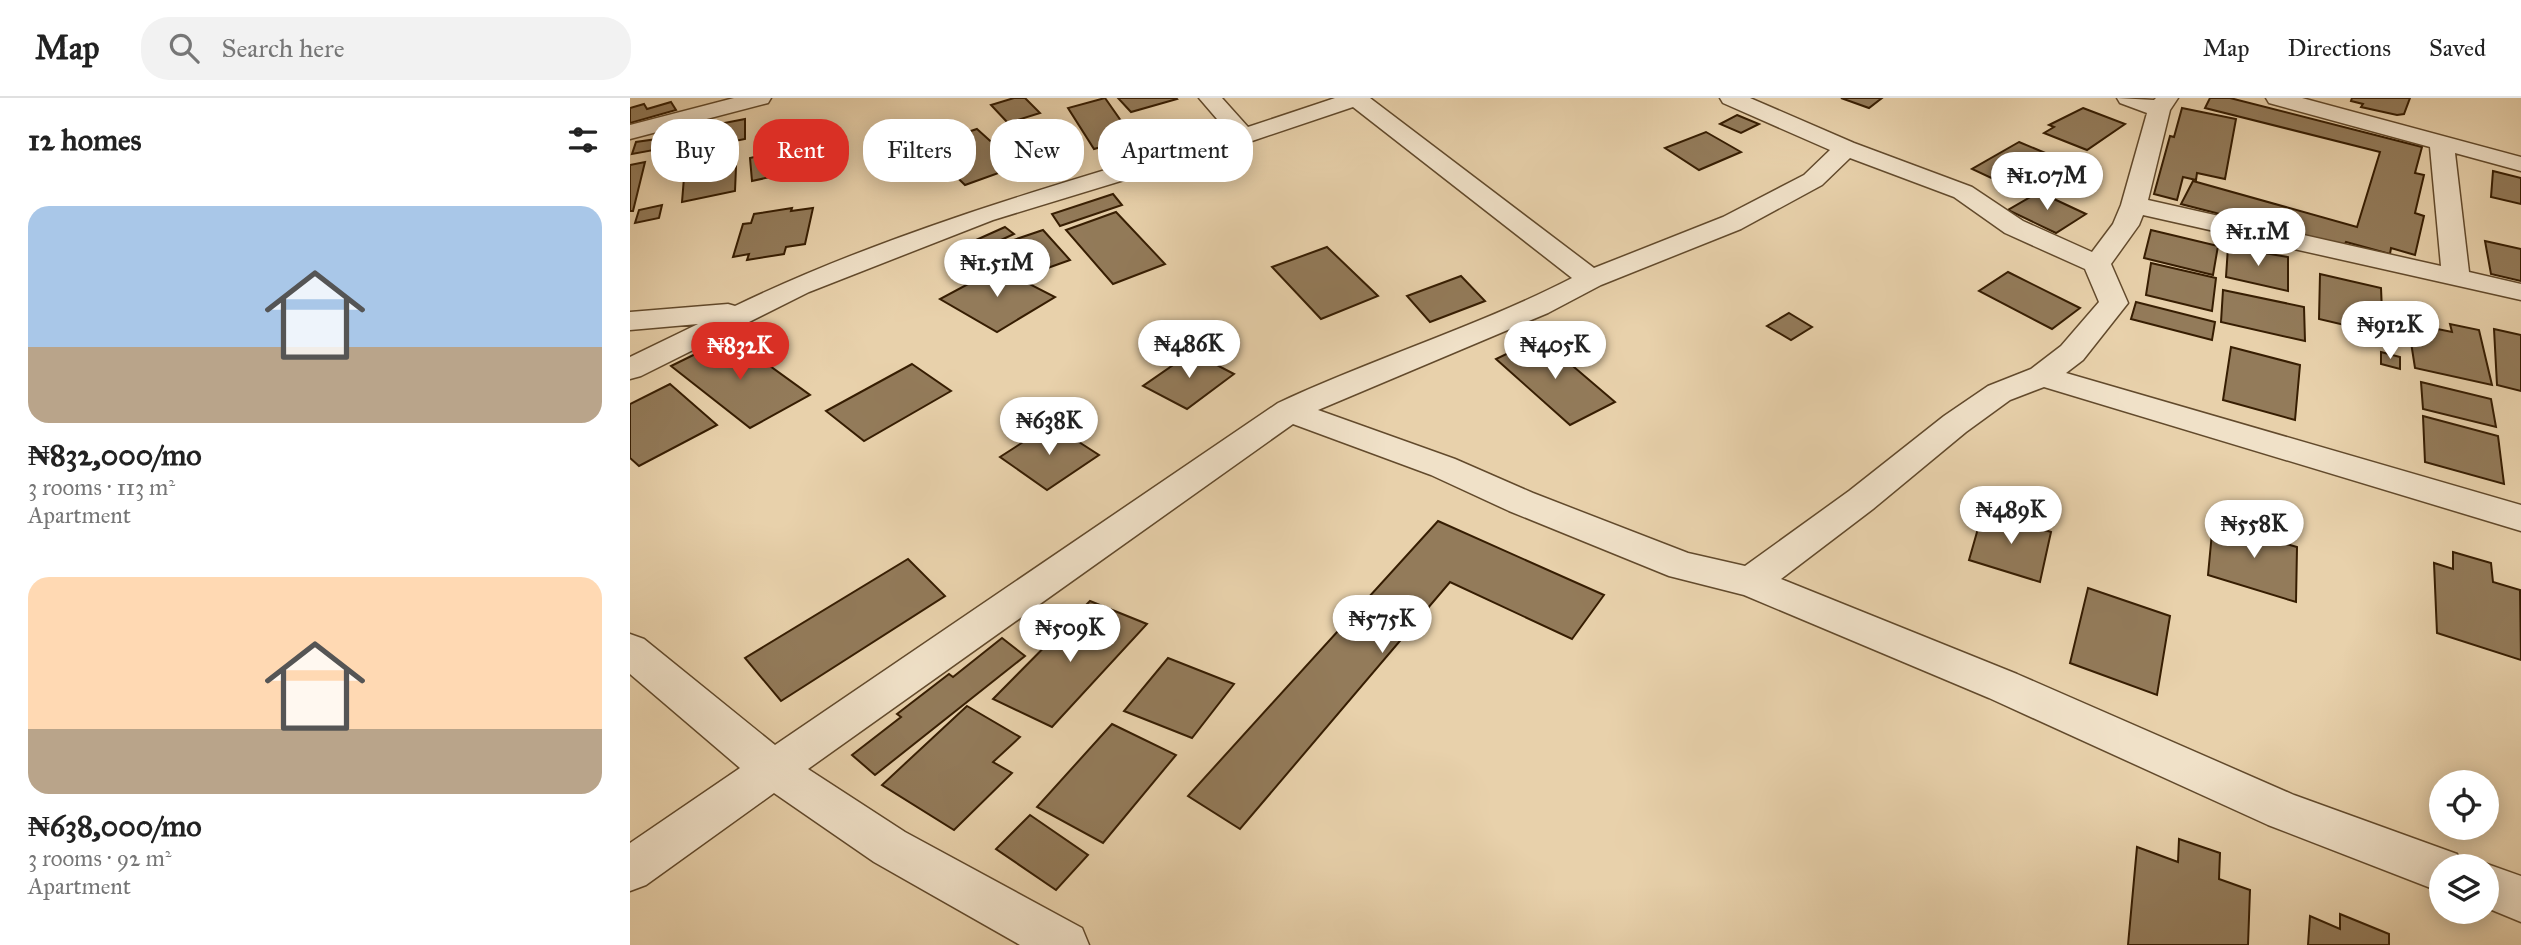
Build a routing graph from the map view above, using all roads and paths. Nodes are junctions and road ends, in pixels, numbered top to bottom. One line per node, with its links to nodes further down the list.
1 (760, 98): 7 (street)
2 (1210, 98): 9 (street)
3 (1356, 98): 11 (street); 19 (street)
4 (1731, 98): 13 (street)
5 (2127, 98): 8 (street)
6 (2277, 98): 12 (street)
7 (732, 101): 10 (street)
8 (2163, 104): 16 (street)
9 (1229, 119)
10 (630, 132)
11 (1253, 133)
12 (2442, 144): 14 (street); 18 (street)
13 (1846, 148): 17 (street); 19 (street)
14 (2521, 164)
15 (1098, 180): 21 (street)
16 (2134, 205): 17 (street); 18 (street)
17 (2097, 264): 24 (street)
18 (2456, 276): 20 (street)
19 (1591, 279): 25 (street)
20 (2521, 292)
21 (746, 311): 22 (street); 23 (street)
22 (630, 321)
23 (630, 369)
24 (2042, 376): 26 (street); 27 (street)
25 (1289, 411): 27 (street); 29 (street)
26 (2521, 518)
27 (1751, 582): 30 (street)
28 (630, 650): 29 (street)
29 (772, 770): 31 (street); 34 (street)
30 (2429, 866)
31 (630, 869)
32 (2499, 891): 33 (street)
33 (2521, 899)
34 (1065, 945)

